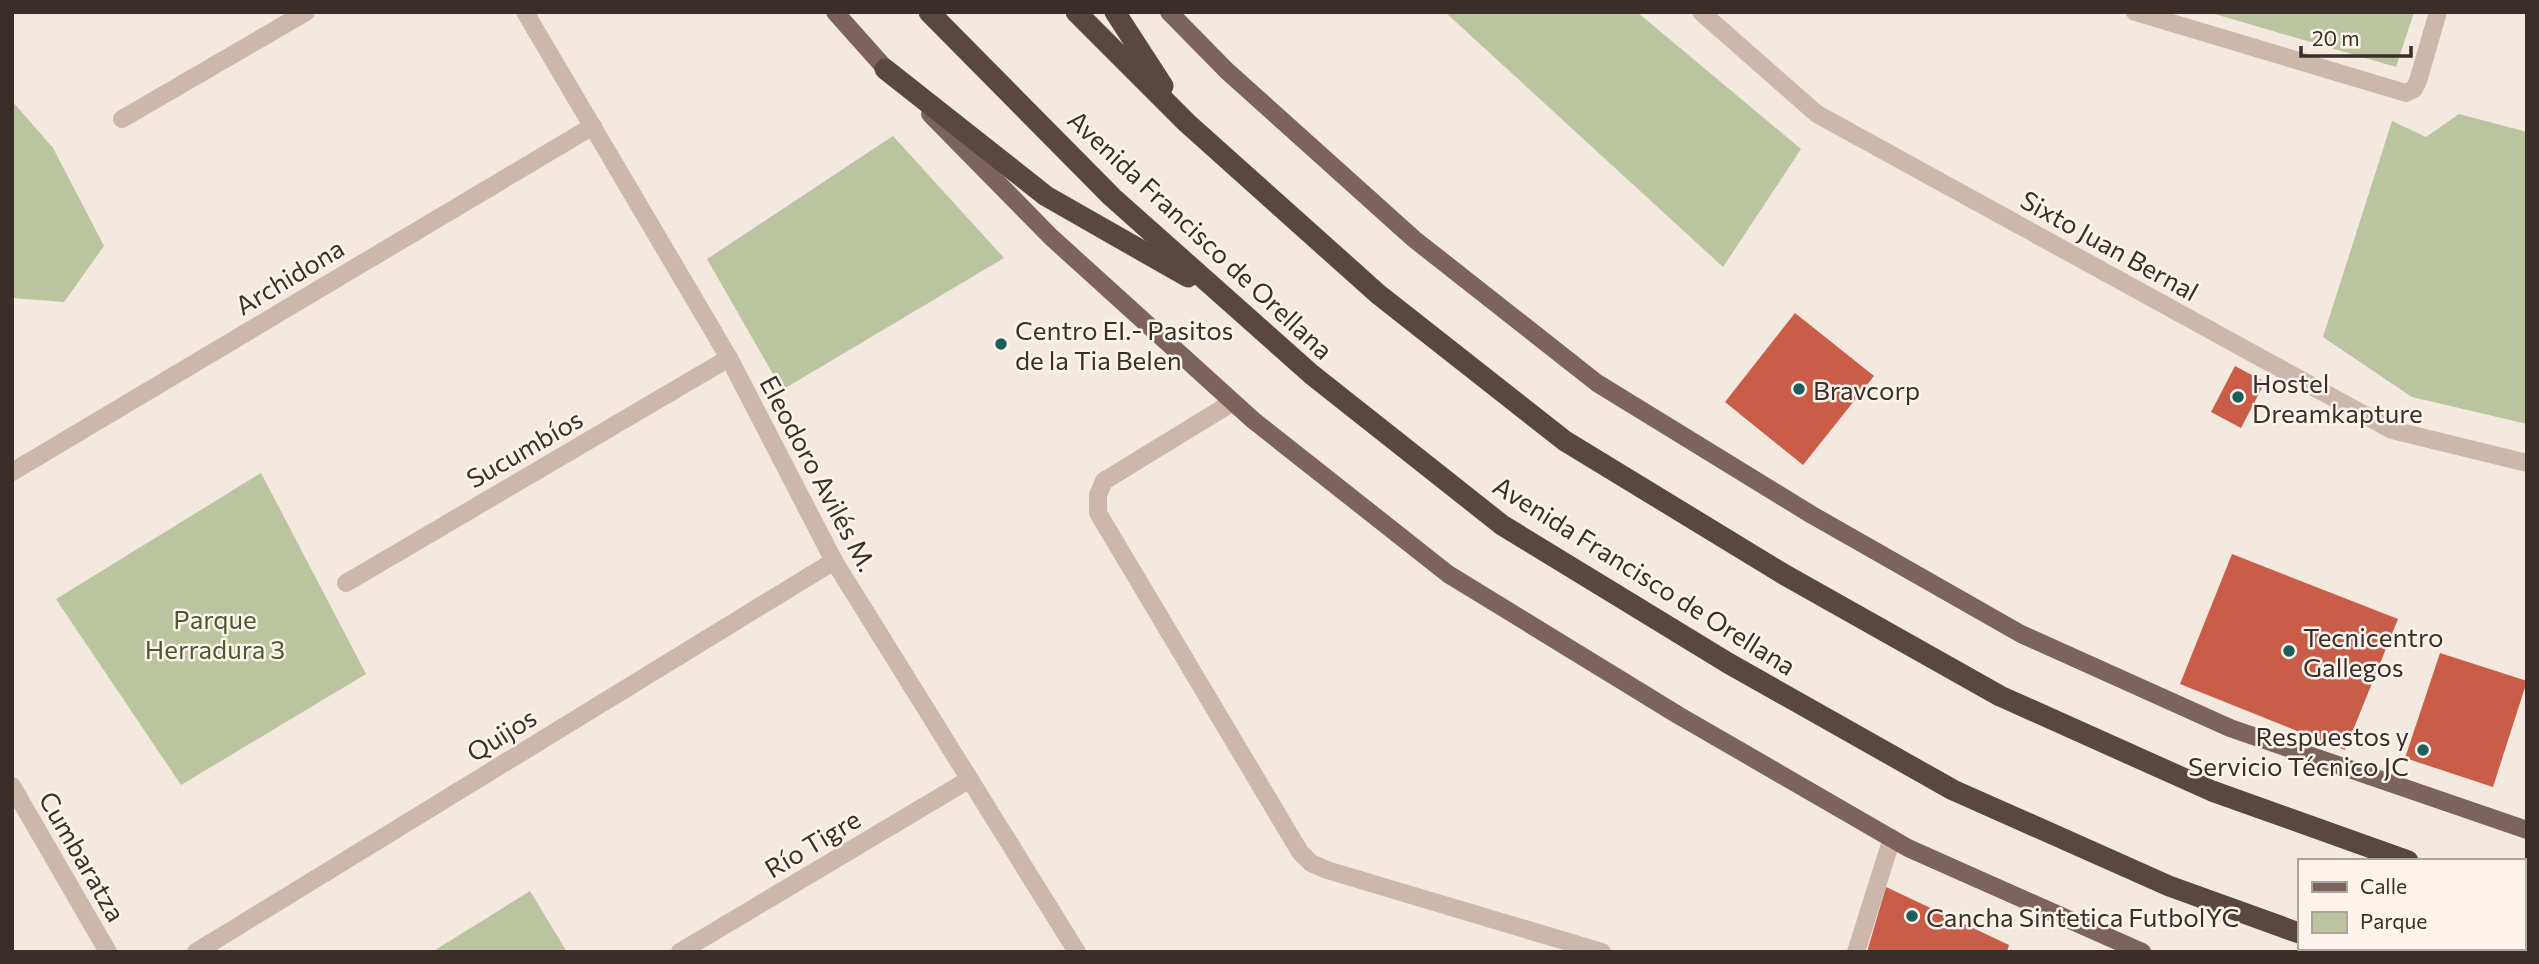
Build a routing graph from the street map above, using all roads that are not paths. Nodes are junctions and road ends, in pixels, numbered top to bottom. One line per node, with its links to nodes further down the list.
1 (306, 12): 12 (street)
2 (525, 12): 14 (street, Eleodoro Avilés M.)
3 (835, 12): 11 (main road)
4 (929, 12): 15 (highway, Avenida Francisco de Orellana)
5 (1076, 12): 13 (highway)
6 (1115, 12): 13 (highway)
7 (1169, 12): 24 (main road)
8 (1701, 12): 18 (street, Sixto Juan Bernal)
9 (2135, 12): 10 (street)
10 (2438, 12)
11 (885, 69): 15 (highway); 17 (main road)
12 (122, 119)
13 (1186, 123): 26 (highway)
14 (593, 126): 16 (street, Eleodoro Avilés M.); 19 (street, Archidona)
15 (1226, 299): 27 (highway, Avenida Francisco de Orellana)
16 (729, 358): 20 (street, Eleodoro Avilés M.); 21 (street, Sucumbíos)
17 (1233, 402): 25 (main road); 32 (street)
18 (2527, 463)
19 (12, 472)
20 (834, 561): 22 (street, Eleodoro Avilés M.); 29 (street, Quijos)
21 (346, 583)
22 (970, 779): 30 (street, Río Tigre); 31 (street, Eleodoro Avilés M.)
23 (12, 786): 28 (street, Cumbaratza)
24 (2527, 830)
25 (1892, 838): 33 (street); 34 (main road)
26 (2402, 859)
27 (2298, 933)
28 (108, 952)
29 (196, 952)
30 (680, 952)
31 (1077, 952)
32 (1602, 952)
33 (1856, 952)
34 (2142, 952)

